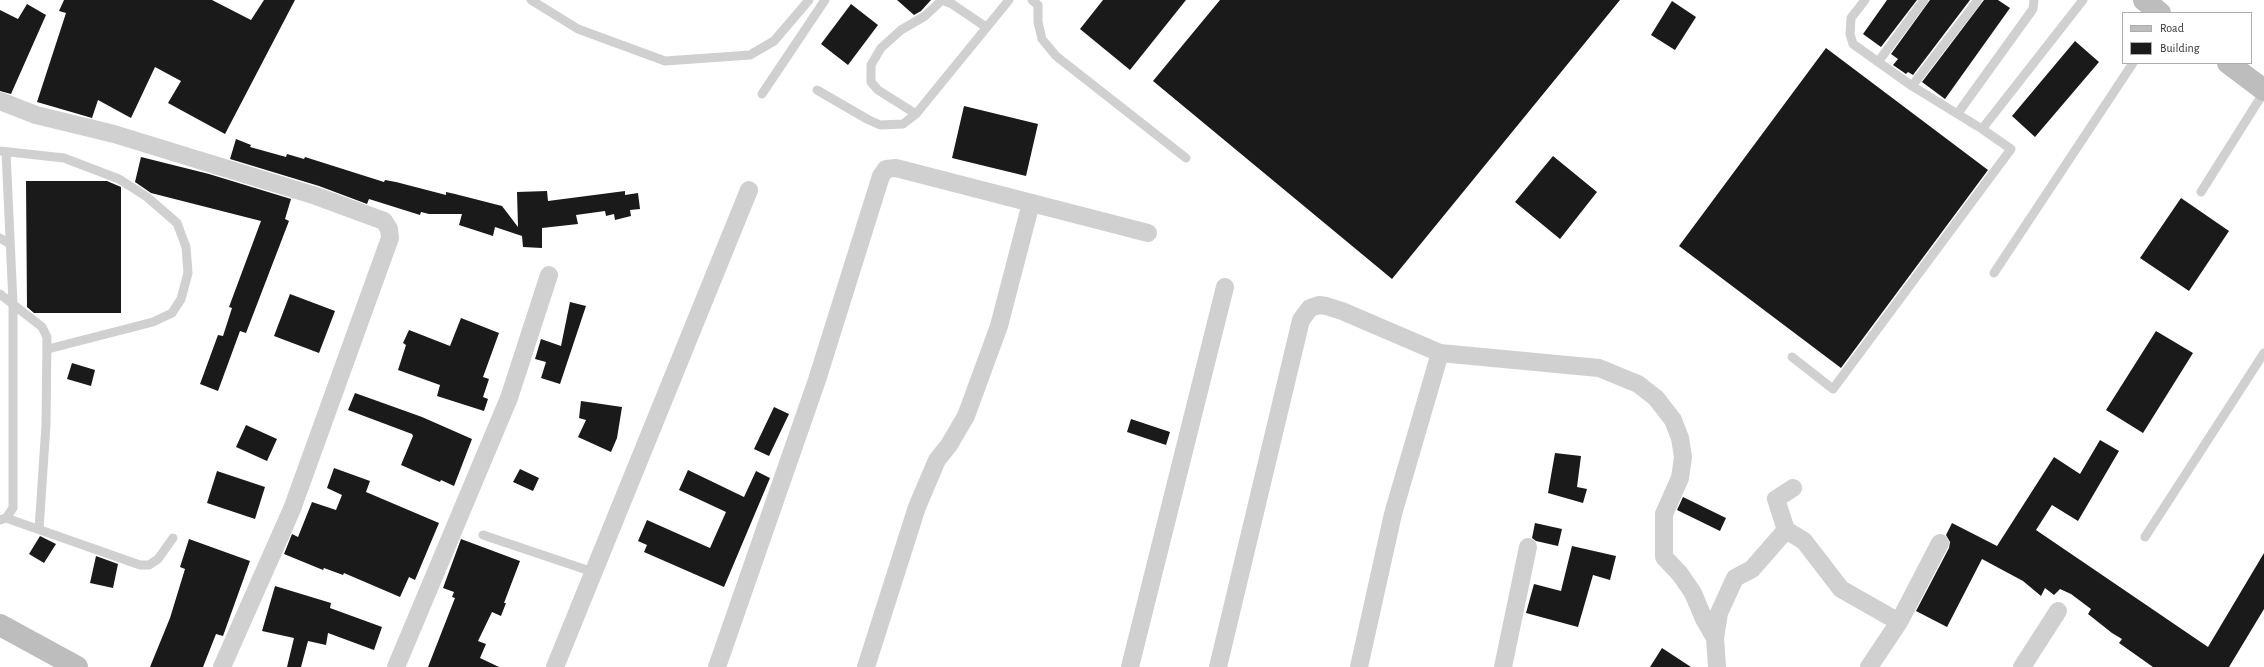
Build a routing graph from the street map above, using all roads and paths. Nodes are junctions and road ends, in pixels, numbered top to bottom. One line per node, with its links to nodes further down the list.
1 (531, 0): 2 (lane)
2 (809, 0)
3 (825, 0): 20 (lane)
4 (1009, 0): 13 (lane)
5 (1865, 0): 14 (lane)
6 (1924, 0): 14 (lane)
7 (1978, 0): 17 (lane)
8 (2034, 0): 22 (lane)
9 (2083, 0): 24 (lane)
10 (2144, 0): 12 (street)
11 (1037, 2): 26 (lane)
12 (2159, 12)
13 (986, 27): 23 (lane); 23 (lane)
14 (1878, 62): 17 (lane)
15 (2132, 64): 33 (lane)
16 (2229, 64): 19 (street)
17 (1912, 86): 22 (lane)
18 (817, 90): 23 (lane)
19 (2264, 91): 28 (lane)
20 (762, 94)
21 (0, 101): 57 (street)
22 (1958, 113): 24 (lane)
23 (916, 114)
24 (1982, 129): 41 (lane)
25 (3, 152): 32 (lane); 38 (lane)
26 (1186, 158)
27 (749, 190): 51 (street)
28 (2201, 192)
29 (1031, 203): 30 (street); 60 (street); 61 (street)
30 (1148, 233)
31 (0, 238): 32 (lane)
32 (10, 244): 37 (lane)
33 (1994, 273)
34 (549, 275): 58 (street)
35 (1225, 287): 62 (street)
36 (0, 294): 37 (lane)
37 (12, 303): 38 (lane); 43 (lane)
38 (48, 349): 44 (lane)
39 (1440, 353): 55 (street); 63 (street); 64 (street)
40 (2264, 353): 47 (lane)
41 (1792, 357)
42 (1793, 488): 45 (street)
43 (3, 519): 44 (lane)
44 (39, 529): 48 (lane)
45 (1786, 530): 53 (street); 55 (street)
46 (483, 534): 51 (lane)
47 (2145, 537)
48 (173, 538)
49 (1940, 543): 53 (street)
50 (1528, 547): 65 (street)
51 (593, 572): 59 (street)
52 (2058, 611): 68 (street)
53 (1899, 622): 67 (street)
54 (0, 624): 56 (street)
55 (1715, 638): 66 (street)
56 (71, 665)
57 (222, 667)
58 (396, 667)
59 (555, 667)
60 (717, 667)
61 (866, 667)
62 (1130, 667)
63 (1218, 667)
64 (1359, 667)
65 (1503, 667)
66 (1717, 667)
67 (1869, 667)
68 (2022, 667)

